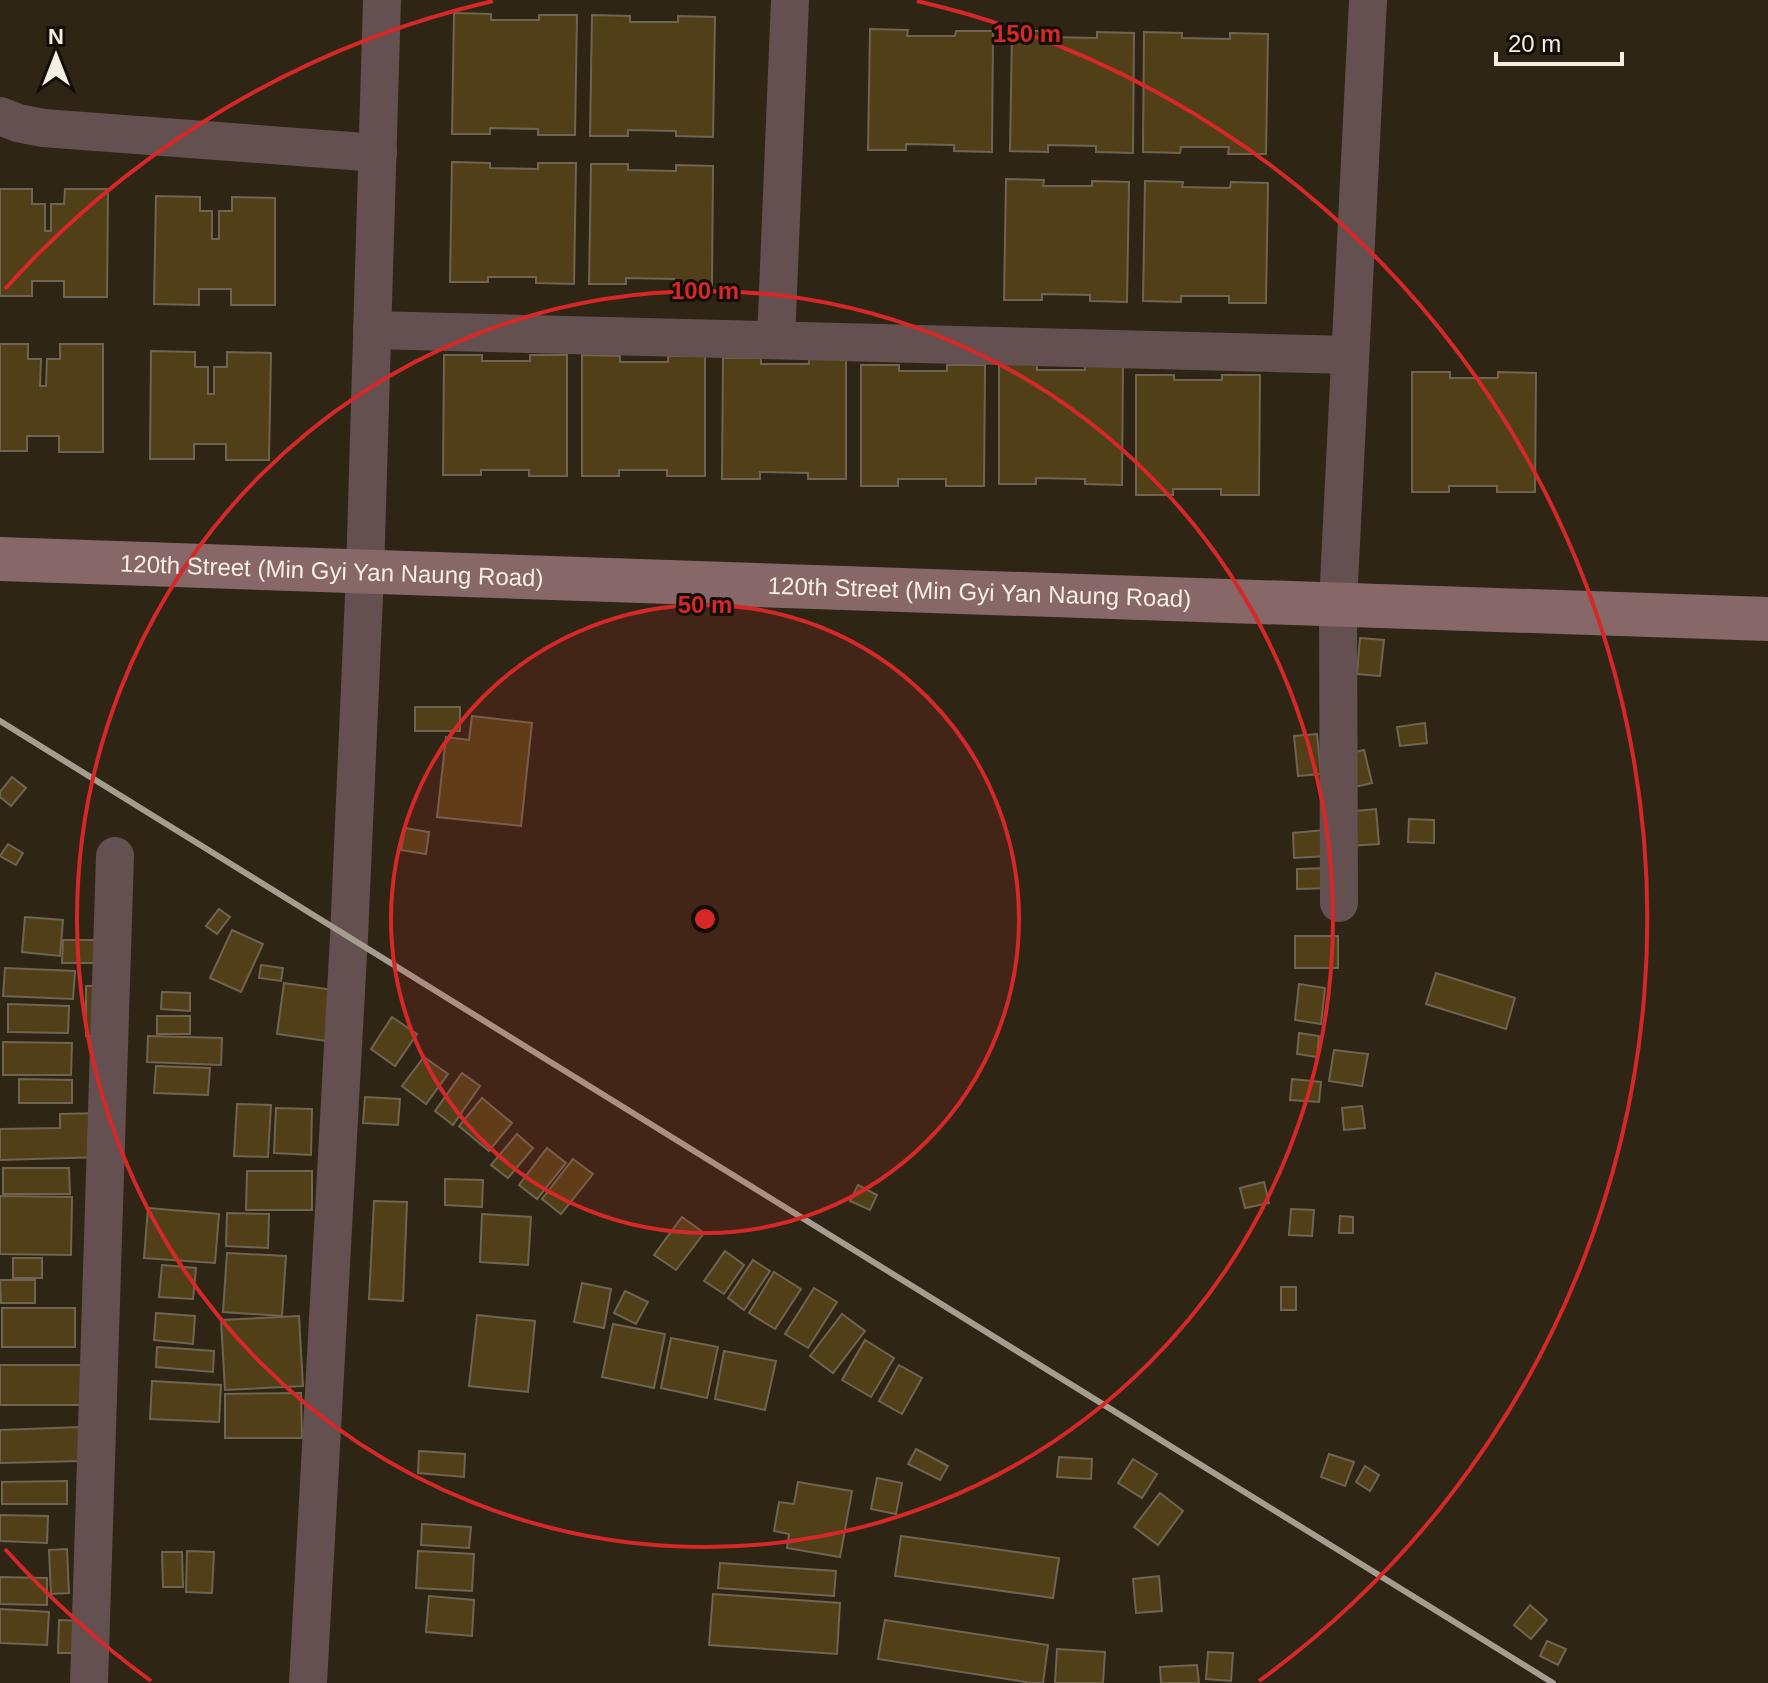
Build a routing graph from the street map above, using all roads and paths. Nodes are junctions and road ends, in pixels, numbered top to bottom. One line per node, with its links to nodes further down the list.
1 (382, 0): 5 (street)
2 (790, 0): 7 (street)
3 (1368, 0): 8 (street)
4 (0, 116): 5 (street)
5 (378, 153): 6 (street)
6 (372, 330): 7 (street); 10 (street)
7 (776, 340): 8 (street)
8 (1350, 355): 11 (street)
9 (0, 559): 10 (street, 120th Street (Min Gyi Yan Naung Road))
10 (365, 573): 11 (street, 120th Street (Min Gyi Yan Naung Road)); 16 (street)
11 (1338, 603): 12 (street, 120th Street (Min Gyi Yan Naung Road)); 14 (street)
12 (1768, 619)
13 (115, 856): 15 (street)
14 (1339, 903)
15 (89, 1683)
16 (308, 1683)

